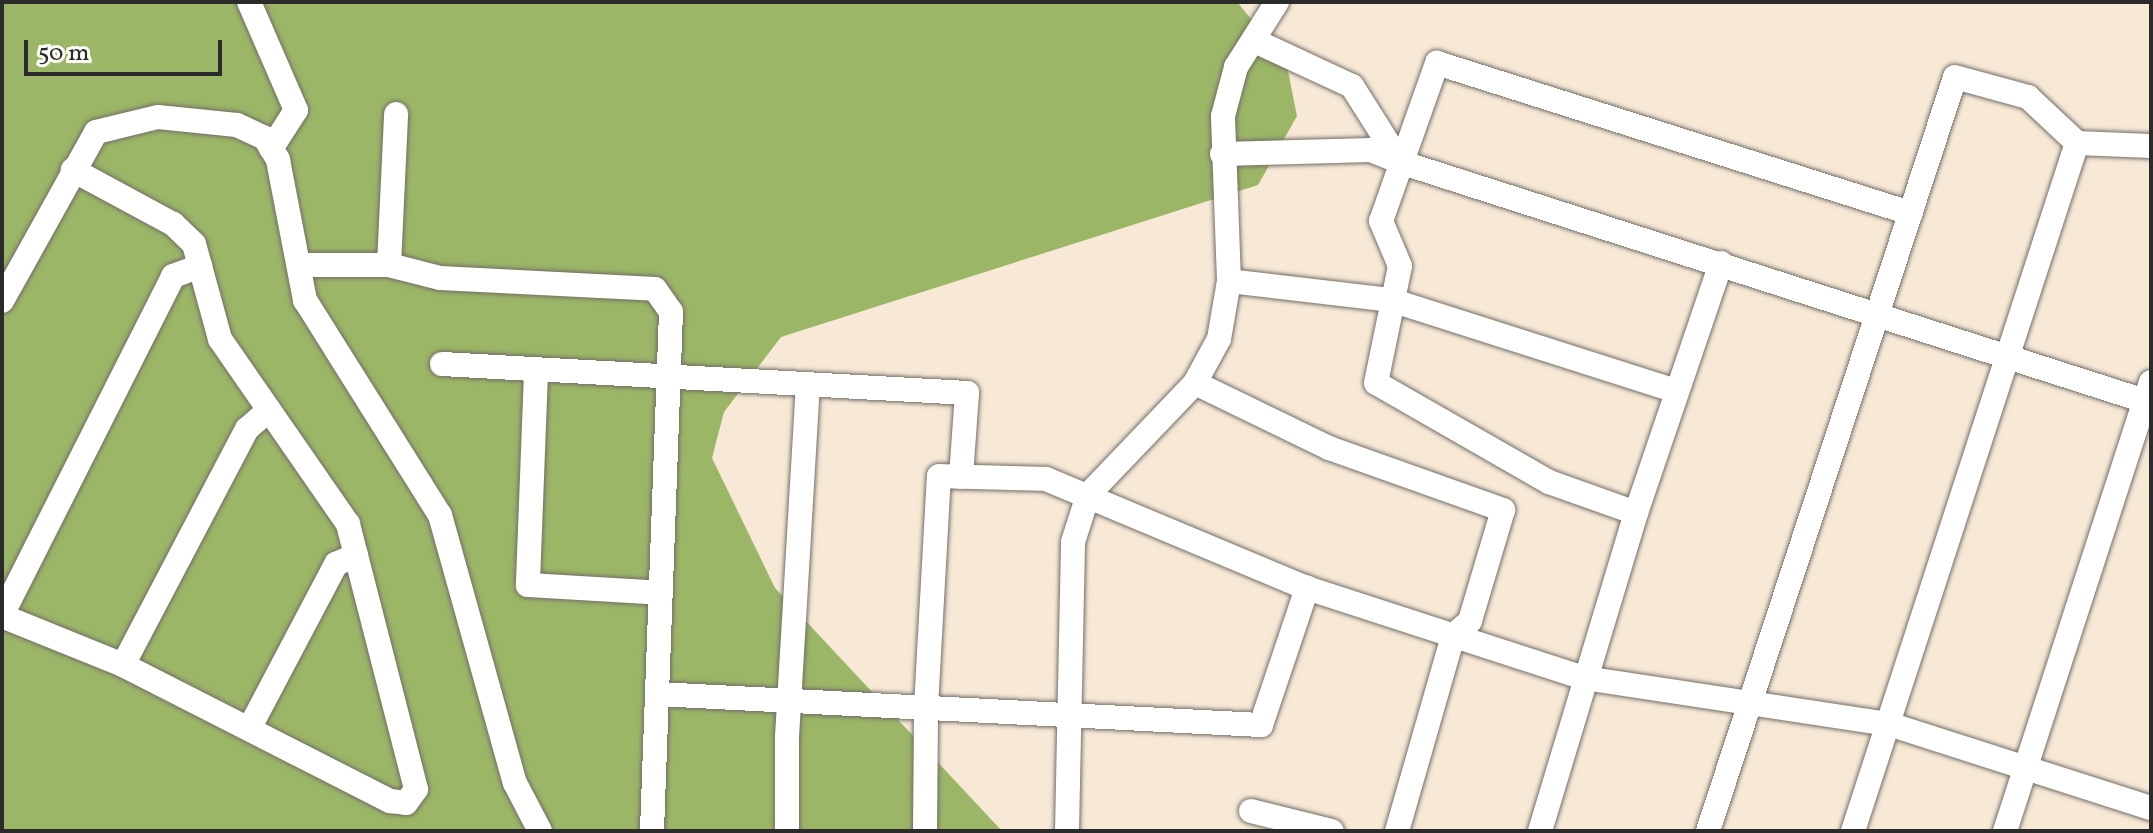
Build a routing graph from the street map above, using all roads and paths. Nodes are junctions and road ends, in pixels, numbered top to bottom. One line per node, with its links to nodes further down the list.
1 (249, 2): 7 (street)
2 (1277, 2): 3 (street)
3 (1255, 41): 8 (street); 9 (street)
4 (396, 114): 14 (street)
5 (2077, 143): 6 (street); 11 (street); 20 (street)
6 (2151, 146)
7 (271, 149): 10 (street); 13 (street)
8 (1222, 154): 9 (street); 16 (street)
9 (1400, 162): 11 (street); 12 (street); 17 (street)
10 (73, 170): 15 (street); 18 (street)
11 (1911, 213): 19 (street)
12 (1721, 263): 19 (street); 26 (street)
13 (302, 265): 14 (street); 49 (street)
14 (389, 265): 23 (street)
15 (200, 266): 28 (street); 35 (street)
16 (1229, 281): 17 (street); 24 (street)
17 (1391, 300): 26 (street); 31 (street)
18 (2, 301)
19 (1877, 315): 20 (street); 41 (street)
20 (2008, 357): 27 (street); 44 (street)
21 (442, 364): 22 (street)
22 (536, 373): 23 (street); 34 (street)
23 (668, 380): 25 (street); 34 (street)
24 (1195, 383): 30 (street); 36 (street)
25 (808, 386): 29 (street); 40 (street)
26 (1677, 391): 31 (street)
27 (2149, 395): 46 (street)
28 (269, 410): 32 (street); 37 (street)
29 (961, 477): 30 (street); 42 (street)
30 (1088, 495): 33 (street); 43 (street)
31 (1636, 513): 38 (street)
32 (356, 555): 45 (street); 45 (street)
33 (1307, 588): 36 (street); 43 (street)
34 (661, 593): 39 (street)
35 (2, 615): 37 (street)
36 (1453, 636): 38 (street); 55 (street)
37 (123, 665): 45 (street)
38 (1584, 678): 41 (street); 56 (street)
39 (657, 694): 40 (street); 50 (street)
40 (789, 699): 42 (street); 51 (street)
41 (1752, 702): 44 (street); 57 (street)
42 (926, 707): 43 (street); 52 (street)
43 (1071, 715): 53 (street)
44 (1889, 724): 46 (street); 58 (street)
45 (249, 729)
46 (2025, 770): 47 (street); 59 (street)
47 (2151, 808)
48 (1251, 811): 54 (street)
49 (540, 831)
50 (652, 831)
51 (787, 831)
52 (925, 831)
53 (1067, 831)
54 (1332, 831)
55 (1397, 831)
56 (1540, 831)
57 (1708, 831)
58 (1853, 831)
59 (2005, 831)

